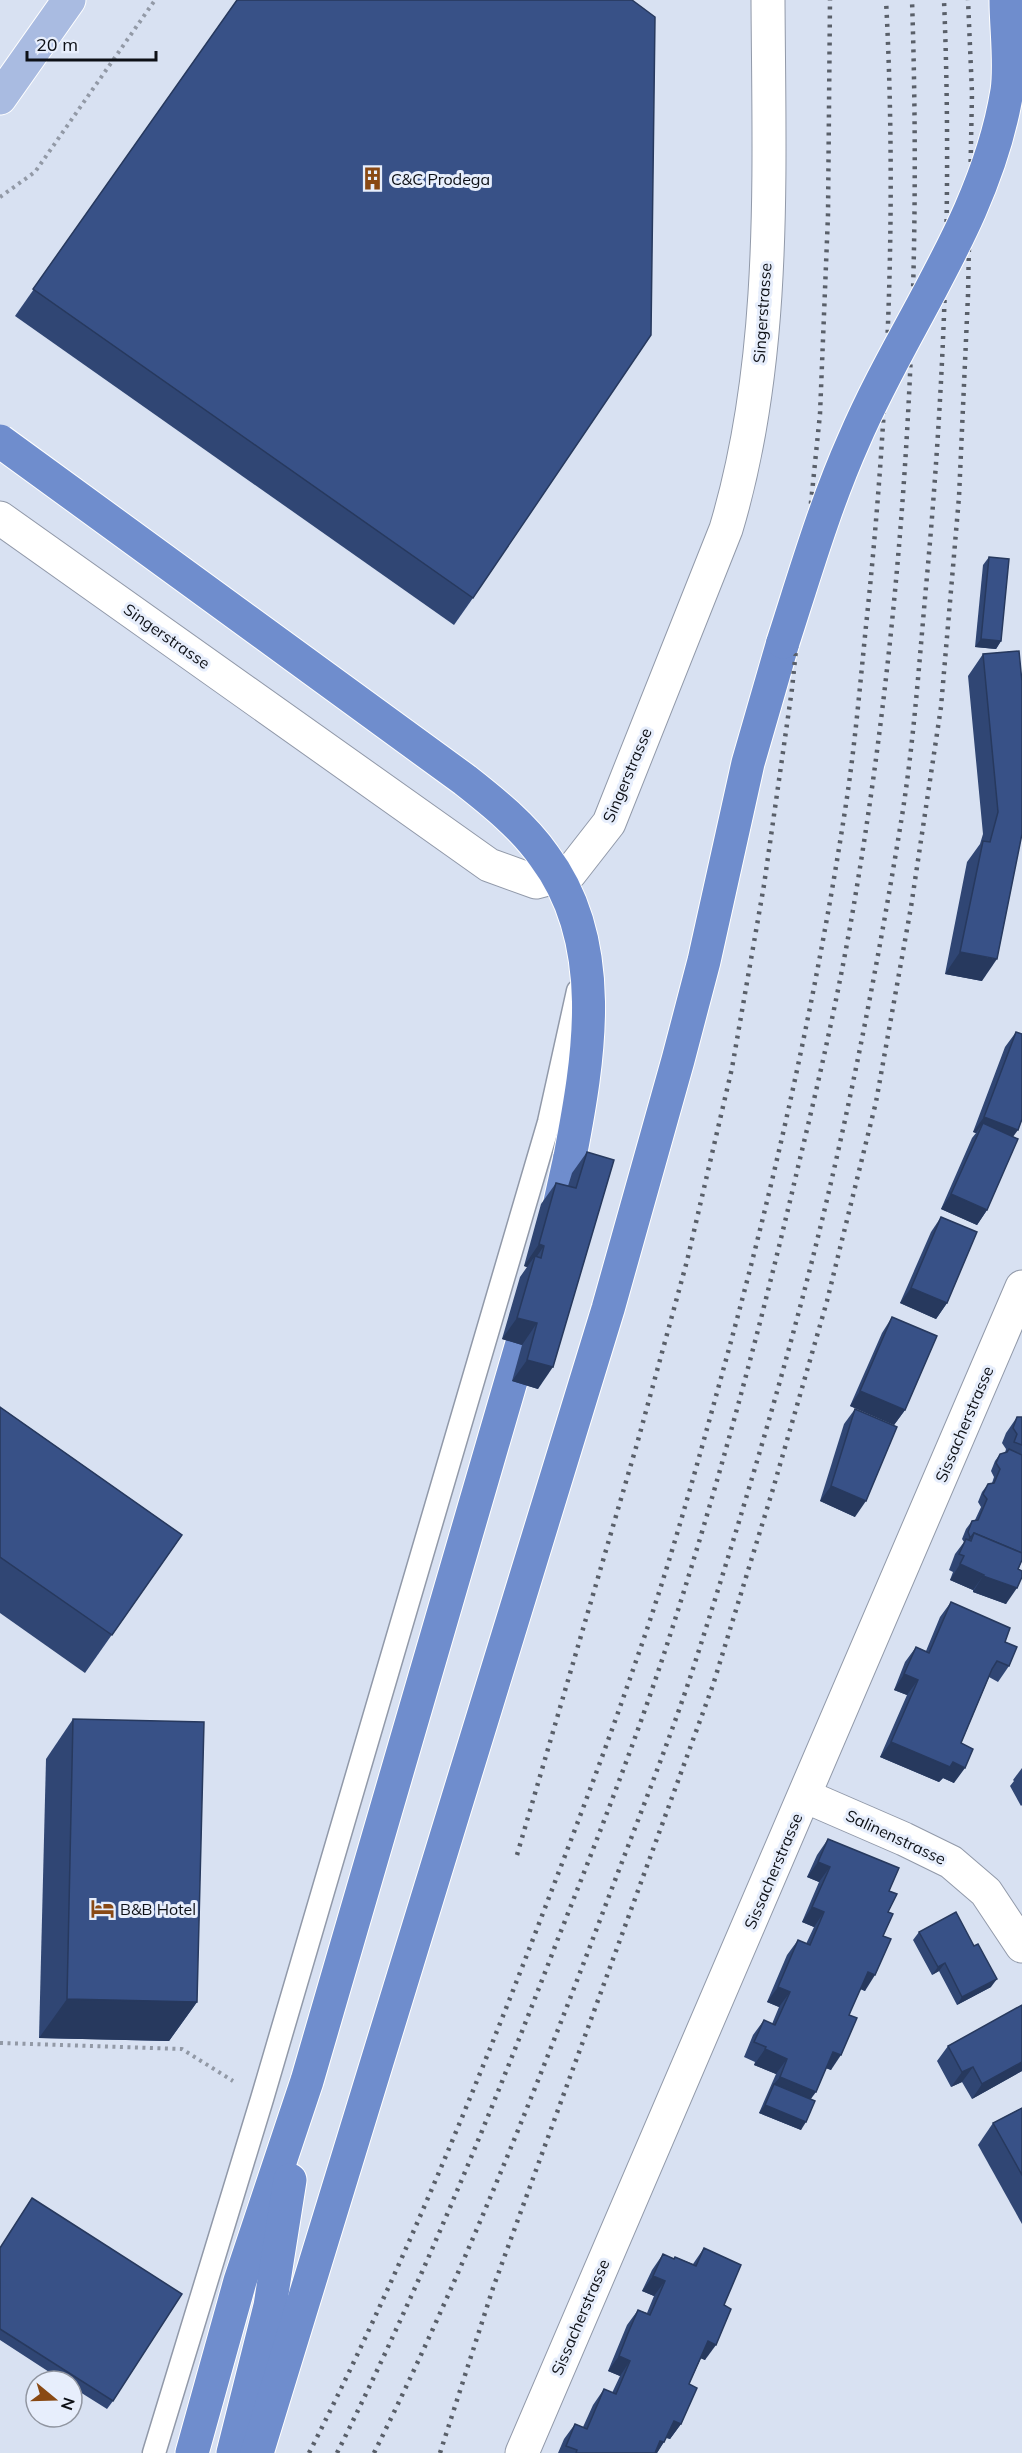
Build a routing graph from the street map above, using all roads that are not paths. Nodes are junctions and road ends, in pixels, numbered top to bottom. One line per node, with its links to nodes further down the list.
1 (69, 0): 4 (main road)
2 (1006, 0): 12 (highway, bridge)
3 (768, 14): 7 (street, Singerstrasse)
4 (0, 98)
5 (0, 441): 11 (highway, bridge)
6 (0, 518): 7 (street, Singerstrasse)
7 (570, 873): 13 (lane)
8 (1022, 1287): 9 (street, Sissacherstrasse)
9 (805, 1796): 10 (street, Salinenstrasse); 18 (street, Sissacherstrasse)
10 (1022, 1946)
11 (307, 2081): 14 (highway); 15 (highway)
12 (337, 2190): 16 (highway); 17 (highway)
13 (154, 2453)
14 (192, 2453)
15 (232, 2453)
16 (257, 2453)
17 (277, 2453)
18 (522, 2453)

